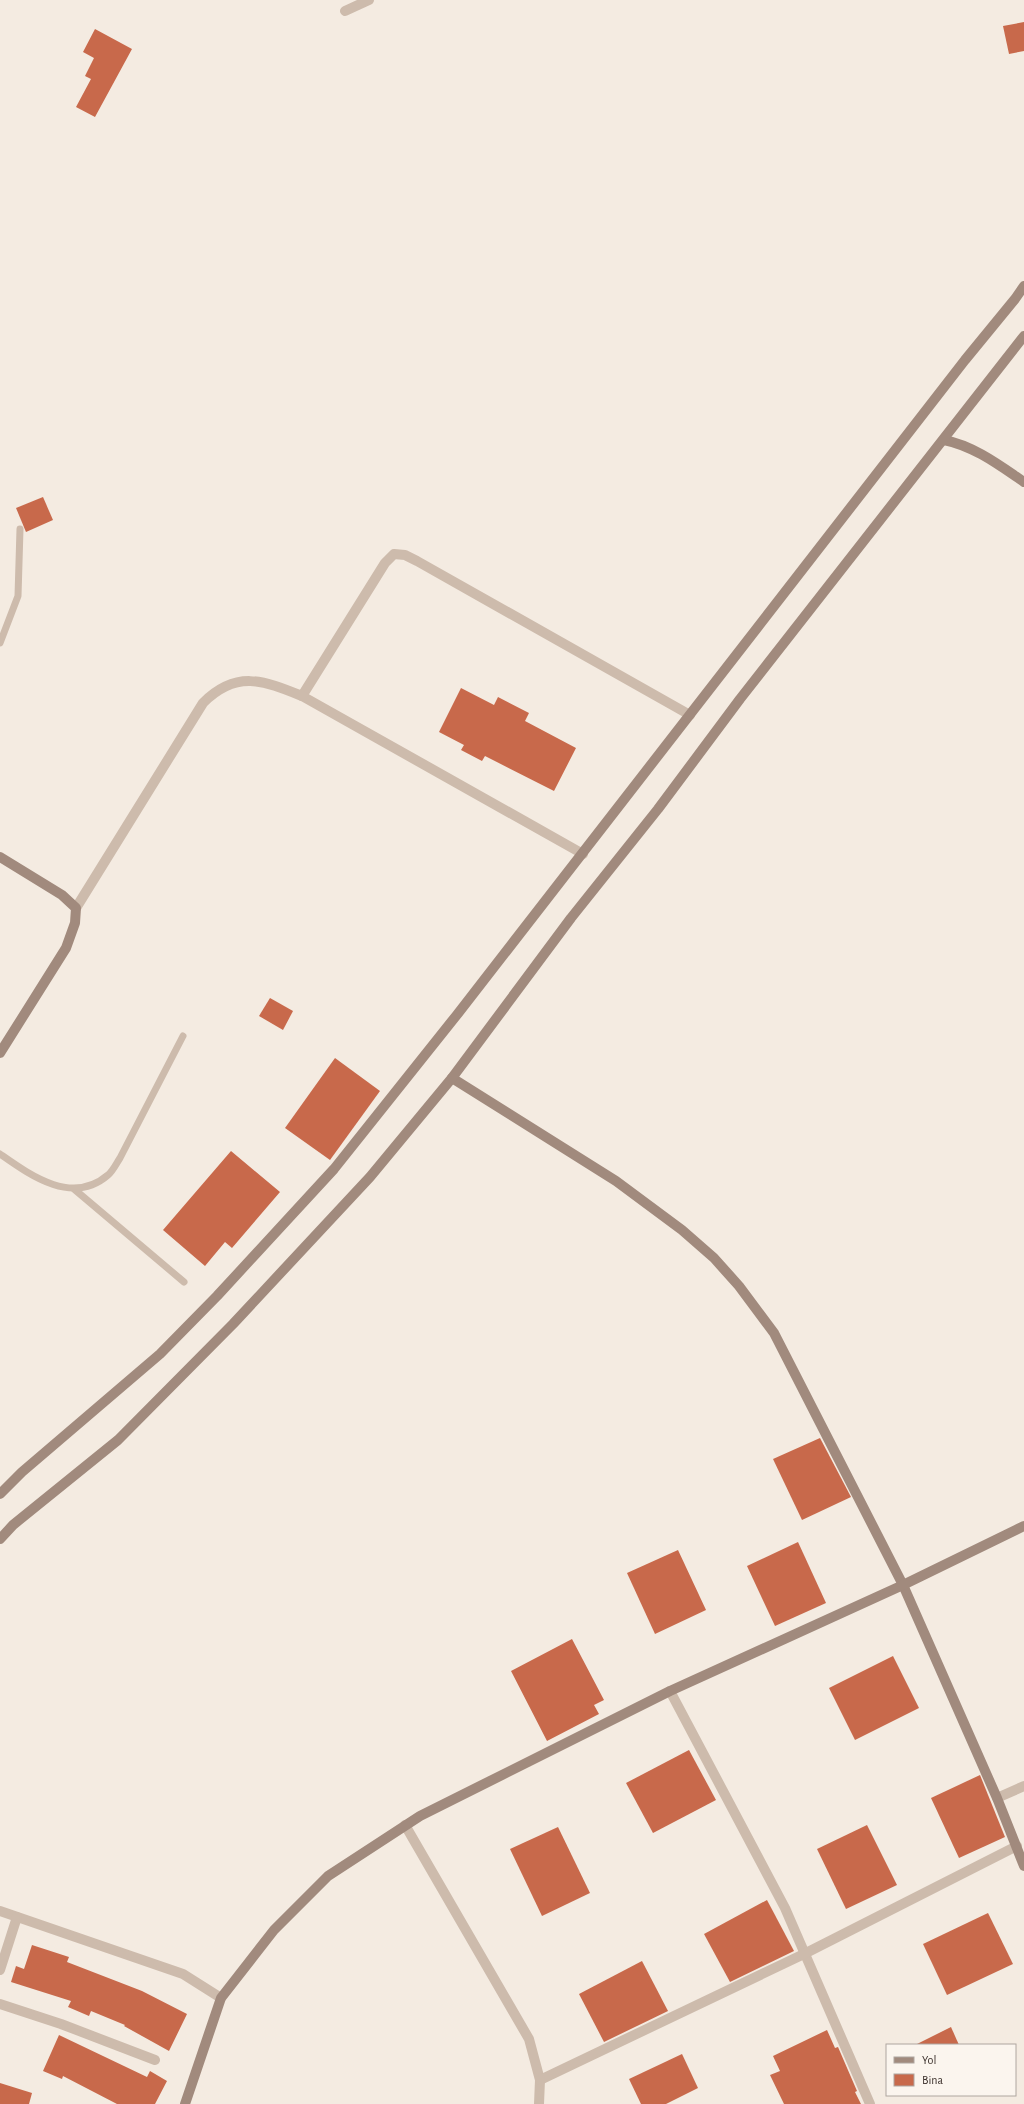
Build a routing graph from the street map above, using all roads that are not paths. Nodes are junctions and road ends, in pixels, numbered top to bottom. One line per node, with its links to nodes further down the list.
1 (369, 0): 2 (street)
2 (345, 11)
3 (1024, 286): 10 (main road)
4 (1024, 336): 5 (main road)
5 (944, 440): 6 (main road); 16 (main road)
6 (1024, 482)
7 (20, 529): 8 (lane)
8 (0, 643)
9 (302, 696): 10 (street); 11 (street); 13 (street)
10 (690, 715): 11 (main road)
11 (583, 854): 20 (main road)
12 (0, 857): 13 (main road)
13 (76, 908): 15 (main road)
14 (183, 1036): 18 (lane)
15 (0, 1053)
16 (452, 1078): 22 (main road); 23 (main road)
17 (0, 1154): 18 (lane)
18 (74, 1189): 19 (lane)
19 (184, 1282)
20 (0, 1494)
21 (1024, 1526): 23 (main road)
22 (0, 1539)
23 (903, 1585): 24 (main road); 26 (main road)
24 (670, 1691): 27 (main road); 32 (street)
25 (1024, 1786): 26 (street)
26 (997, 1798): 28 (main road)
27 (406, 1825): 34 (main road); 37 (street)
28 (1018, 1846): 29 (main road); 32 (street)
29 (1024, 1866)
30 (0, 1911): 31 (street)
31 (17, 1917): 33 (street); 34 (street)
32 (804, 1954): 37 (street); 40 (street)
33 (0, 1970)
34 (221, 1998): 38 (main road)
35 (0, 2004): 36 (street)
36 (154, 2060)
37 (540, 2080): 39 (street)
38 (185, 2104)
39 (539, 2104)
40 (870, 2104)

